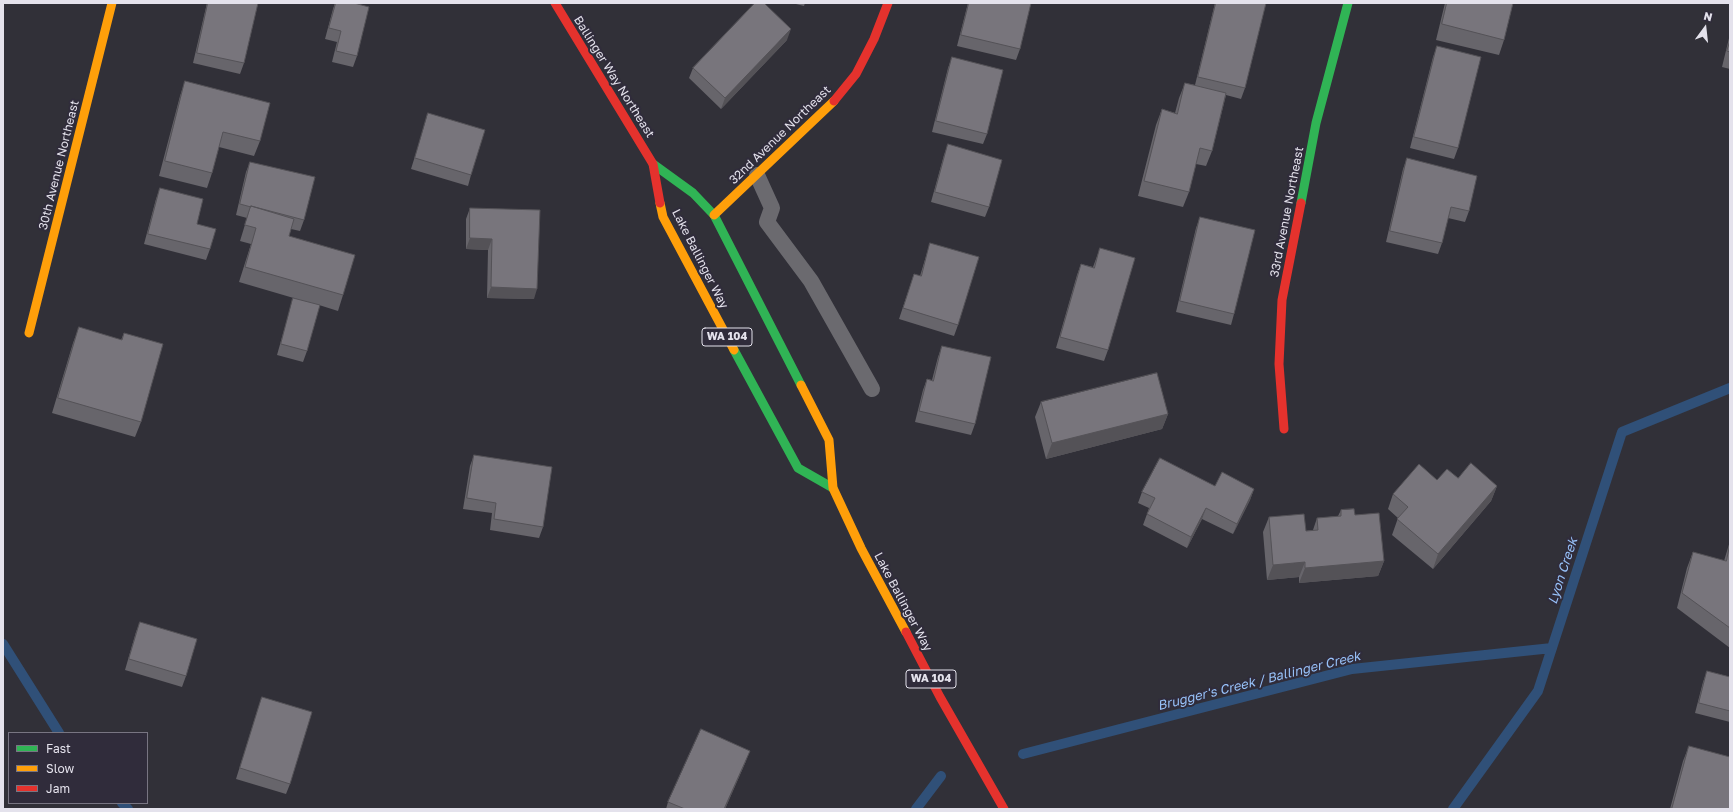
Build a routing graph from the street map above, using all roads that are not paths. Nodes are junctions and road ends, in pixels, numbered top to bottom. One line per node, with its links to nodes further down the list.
1 (112, 3): 8 (main road, 30th Avenue Northeast)
2 (555, 3): 5 (main road, Ballinger Way Northeast / WA 104)
3 (888, 3): 6 (main road, 32nd Avenue Northeast)
4 (1348, 3): 10 (main road, 33rd Avenue Northeast)
5 (653, 164): 7 (main road, Lake Ballinger Way / WA 104); 11 (main road, Lake Ballinger Way / WA 104)
6 (757, 175): 7 (main road, 32nd Avenue Northeast); 9 (lane)
7 (714, 216): 11 (main road, Lake Ballinger Way / WA 104)
8 (29, 333)
9 (872, 389)
10 (1284, 429)
11 (833, 488): 12 (main road, Lake Ballinger Way / WA 104)
12 (1004, 809)

